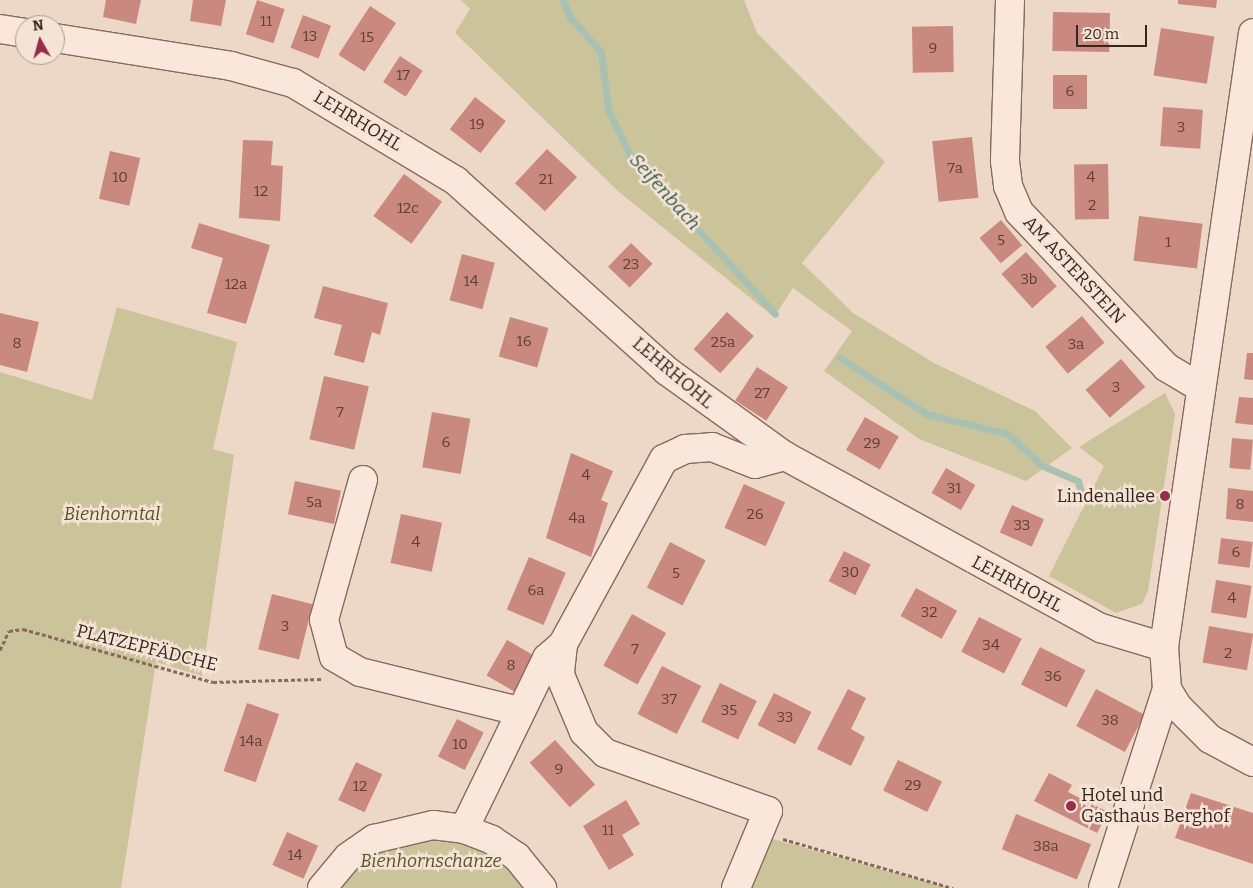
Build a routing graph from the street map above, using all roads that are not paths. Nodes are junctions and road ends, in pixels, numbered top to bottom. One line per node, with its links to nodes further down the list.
1 (1010, 0): 7 (street, AM ASTERSTEIN)
2 (0, 29): 3 (street)
3 (15, 32)
4 (1253, 34): 6 (street)
5 (65, 40): 8 (street, LEHRHOHL)
6 (1244, 145): 7 (street)
7 (1201, 388): 11 (street)
8 (785, 456): 10 (street); 11 (street, LEHRHOHL)
9 (363, 480): 13 (street)
10 (563, 644): 13 (street); 18 (street)
11 (1164, 647): 12 (street)
12 (1167, 689): 14 (street); 19 (street)
13 (519, 711): 15 (street)
14 (1253, 762)
15 (464, 829): 16 (street); 17 (street)
16 (322, 888)
17 (542, 888)
18 (736, 888)
19 (1103, 888)

